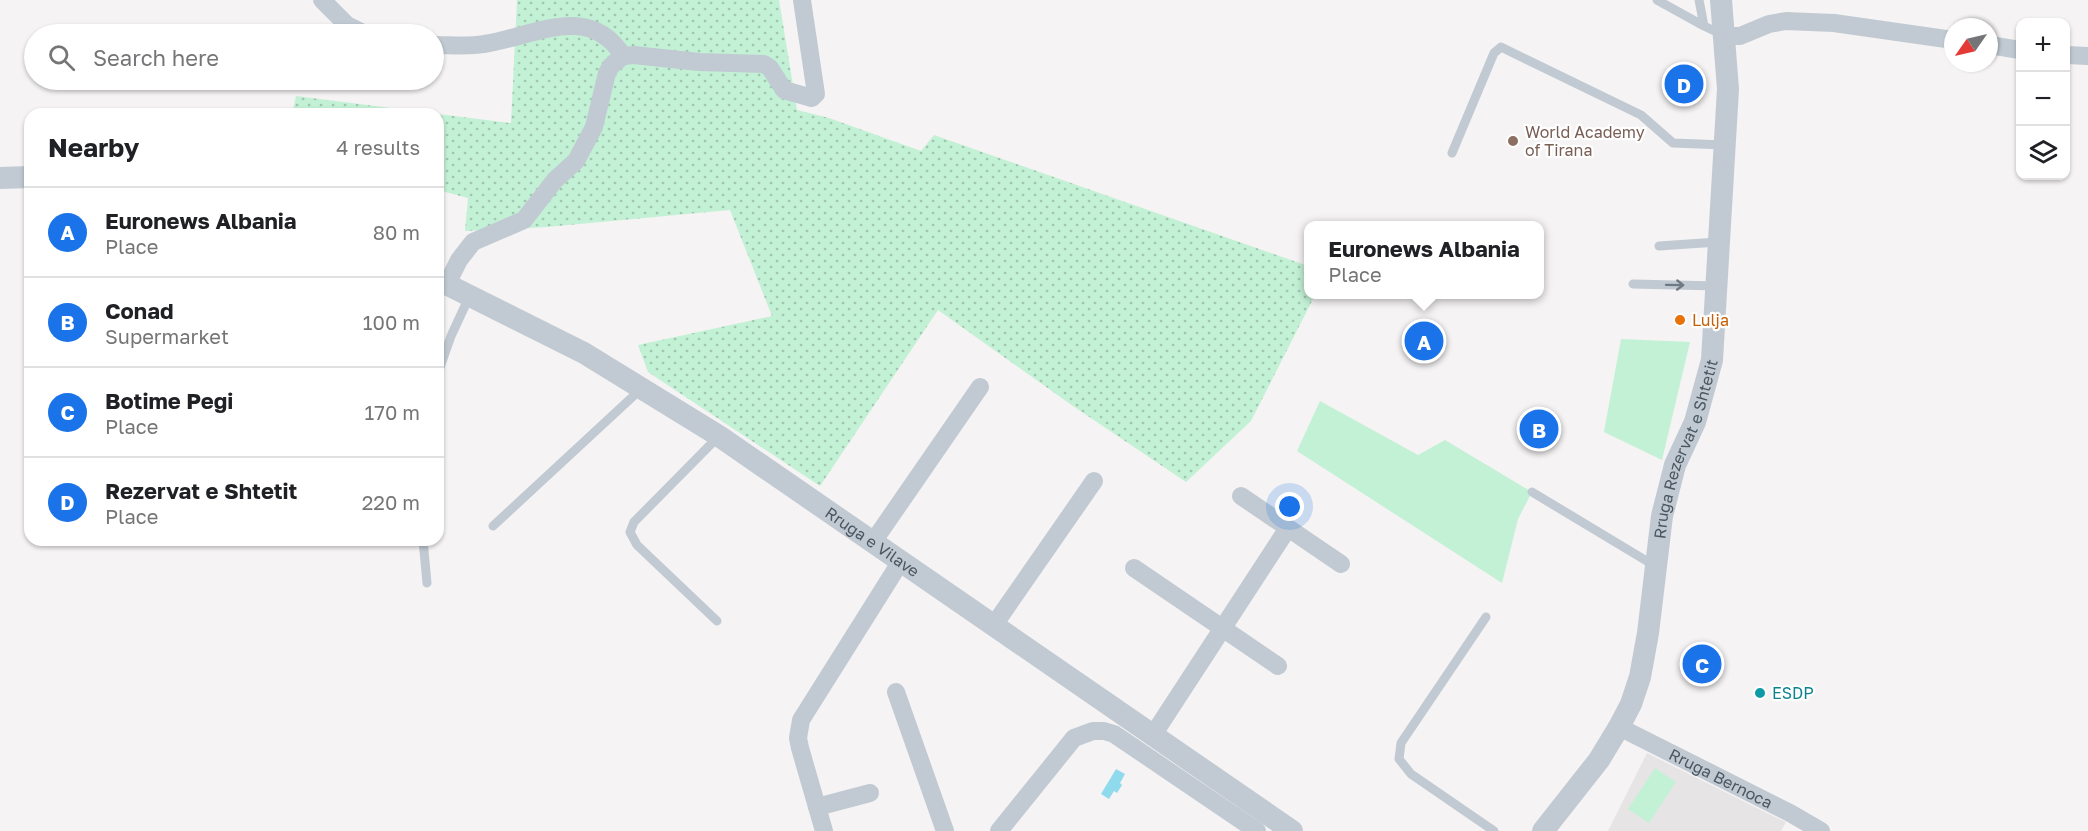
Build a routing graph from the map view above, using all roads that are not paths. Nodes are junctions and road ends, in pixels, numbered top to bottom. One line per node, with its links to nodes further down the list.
1 (322, 0): 6 (street)
2 (802, 0): 13 (street)
3 (1657, 0): 7 (lane)
4 (1699, 0): 7 (lane, Rruga Rezervat e Shtetit)
5 (1720, 0): 7 (street)
6 (346, 24)
7 (1713, 30): 8 (street); 15 (street, Rruga Rezervat e Shtetit)
8 (1944, 39)
9 (444, 45): 13 (street)
10 (1998, 46): 11 (street)
11 (2016, 49)
12 (2070, 55): 14 (street)
13 (623, 56): 21 (street)
14 (2088, 56)
15 (1725, 145): 16 (lane); 19 (street, Rruga Rezervat e Shtetit)
16 (1452, 153)
17 (24, 177): 18 (street)
18 (0, 178)
19 (1720, 242): 20 (lane); 24 (street, Rruga Rezervat e Shtetit)
20 (1659, 246)
21 (444, 279)
22 (444, 283): 25 (street, Rruga e Vilave)
23 (1633, 284): 24 (lane, one-way to 24)
24 (1717, 286): 39 (street, Rruga Rezervat e Shtetit)
25 (470, 296): 26 (lane); 28 (street, Rruga e Vilave)
26 (444, 357)
27 (980, 387): 35 (street)
28 (641, 389): 29 (street, Rruga e Vilave); 33 (lane)
29 (719, 436): 35 (street, Rruga e Vilave); 43 (lane)
30 (1094, 481): 44 (street)
31 (1532, 492): 39 (lane)
32 (1241, 496): 34 (street)
33 (493, 526)
34 (1288, 528): 38 (street); 45 (street)
35 (873, 542): 37 (street, Rruga e Vilave)
36 (424, 546): 41 (lane)
37 (901, 561): 44 (street, Rruga e Vilave); 53 (street)
38 (1341, 564)
39 (1655, 566): 49 (street, Rruga Rezervat e Shtetit)
40 (1134, 568): 45 (street)
41 (427, 584)
42 (1486, 617): 59 (lane)
43 (717, 621)
44 (994, 625): 48 (street, Rruga e Vilave)
45 (1222, 627): 46 (street); 51 (street)
46 (1278, 666)
47 (896, 692): 56 (street)
48 (1106, 702): 50 (street); 51 (street, Rruga e Vilave)
49 (1619, 727): 60 (street, Rruga Rezervat e Shtetit); 61 (street, Rruga Bernoca)
50 (1093, 730): 54 (street); 57 (street)
51 (1152, 735): 58 (street, Rruga e Vilave)
52 (870, 793): 53 (street)
53 (817, 807): 55 (street)
54 (1008, 828)
55 (824, 831)
56 (945, 831)
57 (1257, 831)
58 (1292, 831)
59 (1494, 831)
60 (1543, 831)
61 (1821, 831)

